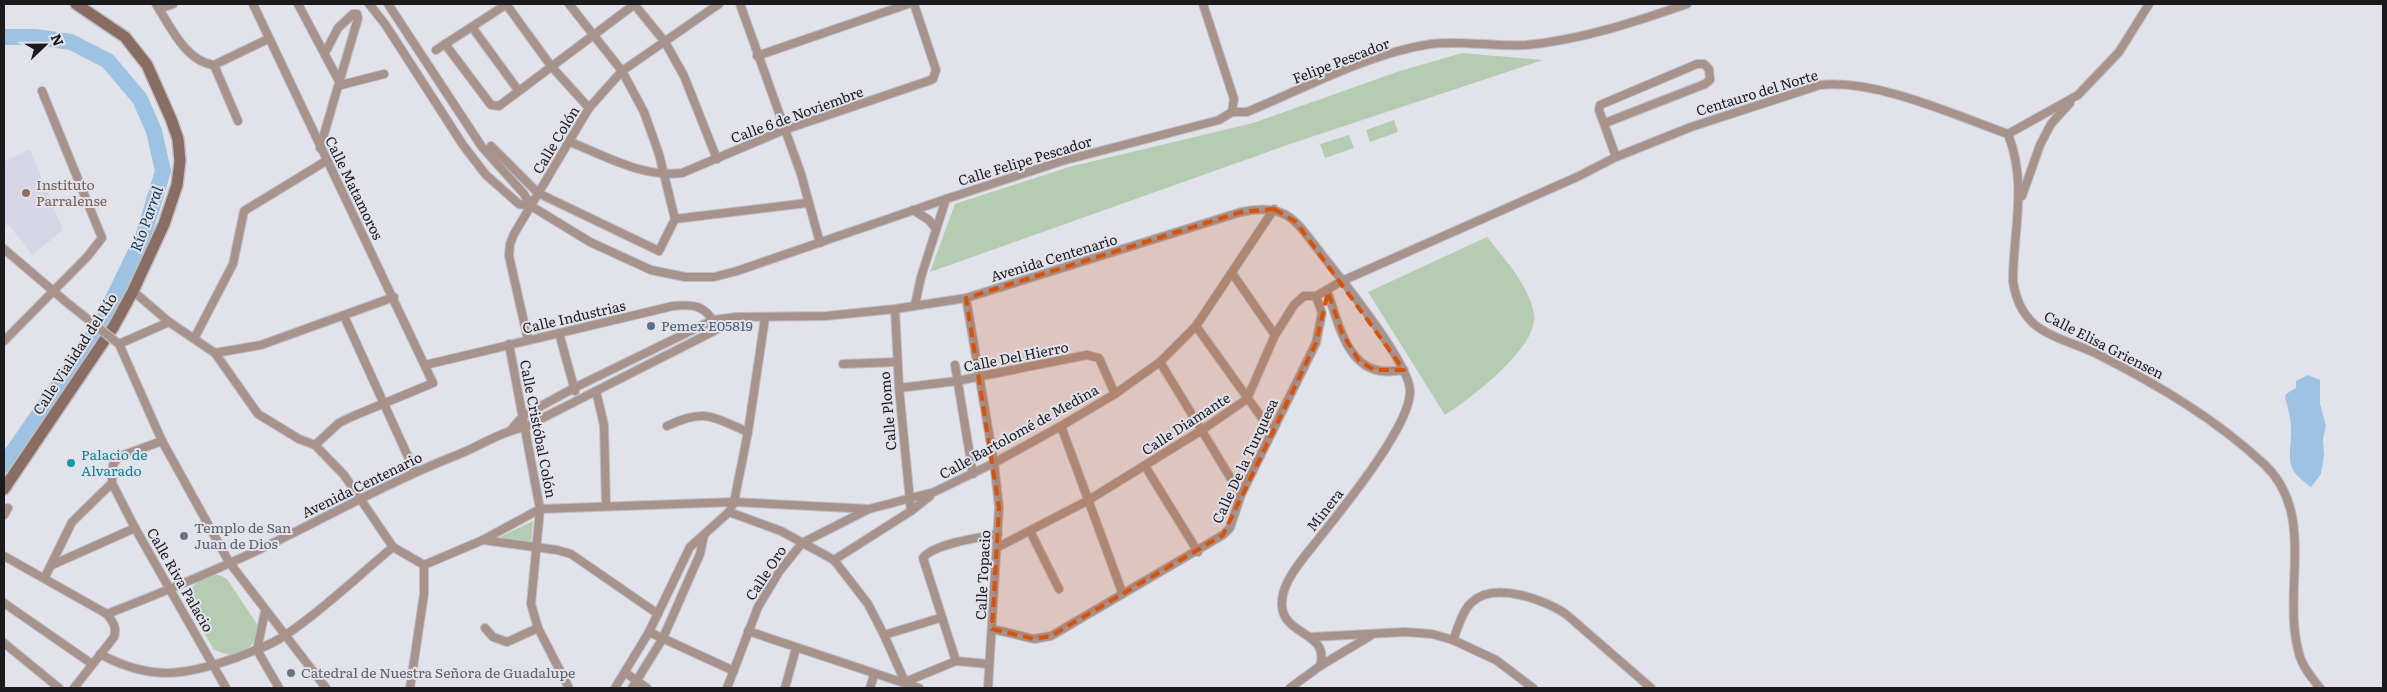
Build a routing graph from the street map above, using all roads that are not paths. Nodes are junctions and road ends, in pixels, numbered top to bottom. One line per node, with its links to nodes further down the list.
1 (76, 4): 62 (main road, Calle Vialidad del Río)
2 (173, 4): 17 (street)
3 (253, 4): 20 (street, Calle Matamoros)
4 (298, 4): 24 (street)
5 (370, 4): 51 (street)
6 (388, 4): 51 (street)
7 (506, 4): 18 (street); 27 (street)
8 (570, 4): 19 (street)
9 (635, 4): 19 (street); 21 (street)
10 (740, 4): 25 (street)
11 (908, 4): 25 (street)
12 (914, 4): 38 (street, Calle 6 de Noviembre)
13 (1203, 4): 35 (street)
14 (1687, 4): 35 (street, Felipe Pescador)
15 (2150, 4): 33 (street)
16 (715, 5): 21 (street, Calle Colón)
17 (158, 6): 26 (street)
18 (472, 26): 22 (street); 31 (street)
19 (592, 36): 27 (street); 28 (street)
20 (268, 39): 26 (street); 42 (street, Calle Matamoros)
21 (665, 42): 28 (street, Calle Colón); 44 (street)
22 (445, 44): 23 (street); 31 (street)
23 (436, 50)
24 (325, 54): 30 (street); 30 (street)
25 (757, 56): 38 (street)
26 (214, 65): 36 (street)
27 (551, 66): 31 (street); 34 (street)
28 (622, 71): 34 (street, Calle Colón); 46 (street)
29 (384, 74): 30 (street)
30 (341, 84): 42 (street)
31 (518, 90)
32 (42, 91): 60 (street)
33 (2078, 95): 39 (street); 49 (street)
34 (590, 108): 40 (street, Calle Colón)
35 (1232, 112): 48 (street, Calle Felipe Pescador)
36 (238, 121)
37 (1605, 123): 37 (street); 43 (street)
38 (784, 130): 44 (street, Calle 6 de Noviembre); 50 (street)
39 (2008, 134): 43 (street, Centauro del Norte); 49 (street, Calle Elisa Griensen)
40 (570, 142): 46 (street); 47 (street, Calle Colón)
41 (490, 146): 47 (street)
42 (320, 148): 45 (street, Calle Matamoros)
43 (1616, 157): 59 (street, Centauro del Norte)
44 (717, 159): 46 (street, Calle 6 de Noviembre)
45 (326, 162): 64 (street, Calle Matamoros); 78 (street)
46 (665, 175): 54 (street)
47 (538, 193): 51 (street, Calle Colón); 54 (street)
48 (946, 199): 53 (street); 55 (street, Calle Felipe Pescador)
49 (2020, 202): 198 (street, Calle Elisa Griensen)
50 (808, 204): 54 (street); 56 (street)
51 (531, 206): 56 (street); 80 (street, Calle Colón)
52 (1274, 209): 58 (street, Calle Bartolomé de Medina); 59 (street); 65 (street, Avenida Centenario)
53 (913, 210): 55 (street); 56 (street)
54 (675, 219)
55 (936, 229): 66 (street, Calle Felipe Pescador)
56 (820, 242)
57 (4, 250): 60 (street)
58 (1232, 273): 73 (street, Calle Bartolomé de Medina); 77 (street)
59 (1342, 280): 61 (street, Calle Diamante); 92 (street)
60 (53, 290): 81 (street); 82 (street, bridge)
61 (1327, 290): 63 (street, Calle Diamante); 92 (street)
62 (133, 291): 72 (street); 117 (main road, Calle Vialidad del Río)
63 (1316, 296): 77 (street, Calle Diamante); 109 (street, Calle De la Turquesa)
64 (394, 298): 68 (street); 90 (street, Calle Matamoros)
65 (966, 298): 66 (street, Avenida Centenario); 93 (street, Calle Topacio)
66 (915, 305): 67 (street, Avenida Centenario)
67 (895, 309): 70 (street, Avenida Centenario); 86 (street, Calle Plomo)
68 (344, 316): 84 (street); 101 (street)
69 (737, 317): 70 (street, Avenida Centenario); 71 (street, Avenida Centenario); 75 (street, Avenida Centenario)
70 (765, 318): 108 (street)
71 (713, 320): 74 (street, Avenida Centenario); 75 (street, Calle Industrias); 76 (street, Calle Industrias)
72 (169, 322): 78 (street); 82 (street)
73 (1196, 326): 87 (street, Calle Bartolomé de Medina); 99 (street)
74 (697, 328): 79 (street); 85 (street, Avenida Centenario)
75 (718, 329): 79 (street, Avenida Centenario)
76 (559, 332): 80 (street, Calle Industrias); 95 (street)
77 (1275, 335): 99 (street, Calle Diamante)
78 (195, 337): 84 (street)
79 (702, 338): 91 (street, Avenida Centenario)
80 (528, 340): 83 (street, Calle Industrias)
81 (4, 341)
82 (117, 343): 110 (street)
83 (509, 344): 90 (street, Calle Industrias); 102 (street, Calle Cristóbal Colón)
84 (215, 353): 111 (street)
85 (639, 356): 91 (street); 95 (street, Avenida Centenario)
86 (897, 362): 88 (street); 96 (street, Calle Plomo)
87 (1160, 362): 98 (street, Calle Bartolomé de Medina); 107 (street)
88 (843, 364)
89 (955, 365): 94 (street)
90 (425, 366): 101 (street, Calle Matamoros)
91 (644, 366): 97 (street, Avenida Centenario)
92 (1404, 370): 163 (street, Minera)
93 (979, 376): 94 (street, Calle Del Hierro); 98 (street, Calle Del Hierro); 112 (street, Calle Topacio)
94 (956, 381): 96 (street, Calle Del Hierro); 115 (street)
95 (574, 388): 100 (street); 102 (street, Avenida Centenario)
96 (899, 388): 121 (street, Calle Plomo)
97 (596, 391): 100 (street, Avenida Centenario); 124 (street)
98 (1115, 394): 104 (street, Calle Bartolomé de Medina)
99 (1247, 398): 107 (street, Calle Diamante); 109 (street)
100 (578, 400): 105 (street, Avenida Centenario)
101 (384, 403): 111 (street); 114 (street)
102 (524, 416): 105 (street, Calle Cristóbal Colón); 106 (street, Avenida Centenario)
103 (667, 426): 108 (street)
104 (1061, 426): 112 (street, Calle Bartolomé de Medina); 122 (street)
105 (526, 427): 106 (street, Avenida Centenario); 125 (street, Calle Cristóbal Colón)
106 (511, 430): 114 (street, Avenida Centenario)
107 (1202, 430): 113 (street, Calle Diamante); 119 (street)
108 (748, 432): 123 (street)
109 (1272, 432): 119 (street, Calle De la Turquesa)
110 (162, 441): 116 (street); 141 (street)
111 (315, 445): 120 (street)
112 (994, 463): 115 (street, Calle Bartolomé de Medina); 131 (street, Calle Topacio)
113 (1144, 466): 122 (street, Calle Diamante); 138 (street)
114 (415, 472): 120 (street, Avenida Centenario)
115 (973, 474): 118 (street, Calle Bartolomé de Medina)
116 (112, 483): 129 (street, Calle Riva Palacio); 142 (street)
117 (4, 489)
118 (934, 492): 121 (street, Calle Bartolomé de Medina); 127 (street)
119 (1241, 495): 138 (street, Calle De la Turquesa)
120 (361, 498): 135 (street); 141 (street, Avenida Centenario)
121 (909, 500): 126 (street, Calle Bartolomé de Medina); 127 (street, Calle Plomo)
122 (1087, 500): 130 (street, Calle Diamante); 148 (street)
123 (734, 502): 124 (street, Calle Bartolomé de Medina); 126 (street, Calle Bartolomé de Medina); 128 (street)
124 (606, 506): 125 (street, Calle Bartolomé de Medina)
125 (540, 508): 133 (street); 136 (street, Calle Cristóbal Colón)
126 (868, 509): 134 (street, Calle Oro)
127 (911, 510): 140 (street)
128 (729, 512): 132 (street); 134 (street)
129 (135, 528): 142 (street); 146 (street, Calle Riva Palacio)
130 (1030, 531): 137 (street, Calle Diamante); 147 (street)
131 (998, 534): 137 (street, Calle Topacio); 154 (street)
132 (704, 536): 145 (street); 149 (street)
133 (483, 540): 136 (street); 143 (street)
134 (802, 542): 140 (street); 158 (street, Calle Oro)
135 (394, 548): 143 (street); 160 (street)
136 (537, 548): 153 (street); 156 (street, Calle Cristóbal Colón)
137 (998, 548): 157 (street, Calle Topacio)
138 (1198, 552): 148 (street, Calle De la Turquesa)
139 (4, 556): 144 (street)
140 (834, 560): 161 (street)
141 (229, 562): 146 (street, Avenida Centenario); 151 (street)
142 (52, 565): 144 (street)
143 (424, 565): 185 (street)
144 (45, 577): 152 (street)
145 (671, 587): 149 (street); 153 (street)
146 (171, 589): 152 (street, Avenida Centenario); 173 (street, Calle Riva Palacio)
147 (1059, 589)
148 (1122, 592): 157 (street, Calle De la Turquesa)
149 (682, 593): 164 (street)
150 (4, 603): 171 (street)
151 (265, 611): 160 (street); 168 (street)
152 (107, 614): 169 (street)
153 (658, 614): 159 (street)
154 (940, 618): 161 (street); 170 (street)
155 (485, 628): 156 (street)
156 (538, 628): 186 (street, Calle Cristóbal Colón)
157 (992, 629): 172 (street, Calle Topacio)
158 (748, 631): 167 (street); 175 (street, Calle Oro)
159 (649, 632): 164 (street); 176 (street)
160 (286, 635): 168 (street); 184 (street)
161 (884, 635): 179 (street)
162 (1371, 636): 163 (street); 165 (street); 174 (street)
163 (1310, 637): 174 (street)
164 (663, 638): 175 (street); 178 (street)
165 (1453, 640): 196 (street); 197 (street)
166 (4, 643): 180 (street)
167 (796, 648): 177 (street); 191 (street)
168 (257, 650): 173 (street); 183 (street)
169 (100, 654): 171 (street); 173 (street)
170 (956, 661): 172 (street); 179 (street)
171 (92, 664): 181 (street)
172 (988, 664): 194 (street, Calle Topacio)
173 (215, 665): 182 (street, Calle Riva Palacio)
174 (1320, 666): 195 (street)
175 (734, 671): 190 (street, Calle Oro)
176 (626, 673): 178 (street); 187 (street)
177 (874, 675): 179 (street); 192 (street)
178 (639, 680): 188 (street); 189 (street)
179 (905, 682): 193 (street)
180 (59, 688)
181 (74, 688)
182 (226, 688)
183 (279, 688)
184 (326, 688)
185 (410, 688)
186 (569, 688)
187 (615, 688)
188 (632, 688)
189 (647, 688)
190 (727, 688)
191 (784, 688)
192 (870, 688)
193 (919, 688)
194 (988, 688)
195 (1290, 688)
196 (1534, 688)
197 (1651, 688)
198 (2320, 688)

